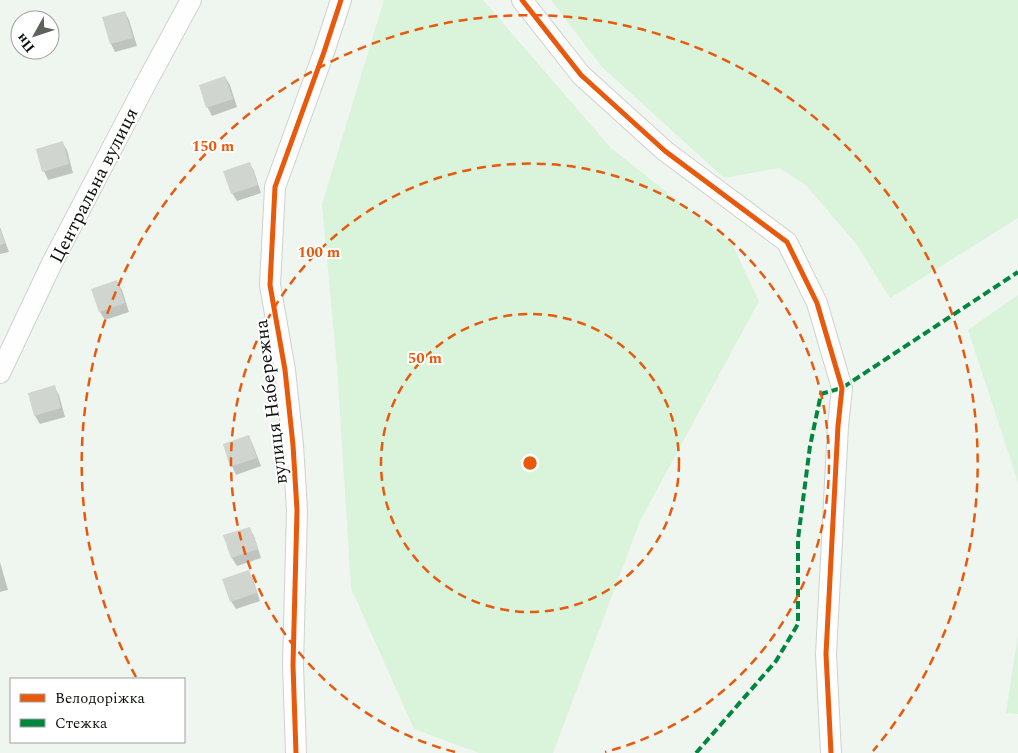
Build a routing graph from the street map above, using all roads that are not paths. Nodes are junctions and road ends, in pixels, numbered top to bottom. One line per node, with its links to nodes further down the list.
1 (191, 0): 4 (street, Центральна вулиця)
2 (341, 0): 5 (street, вулиця Набережна)
3 (522, 0): 6 (street)
4 (0, 373)
5 (296, 753)
6 (832, 753)

